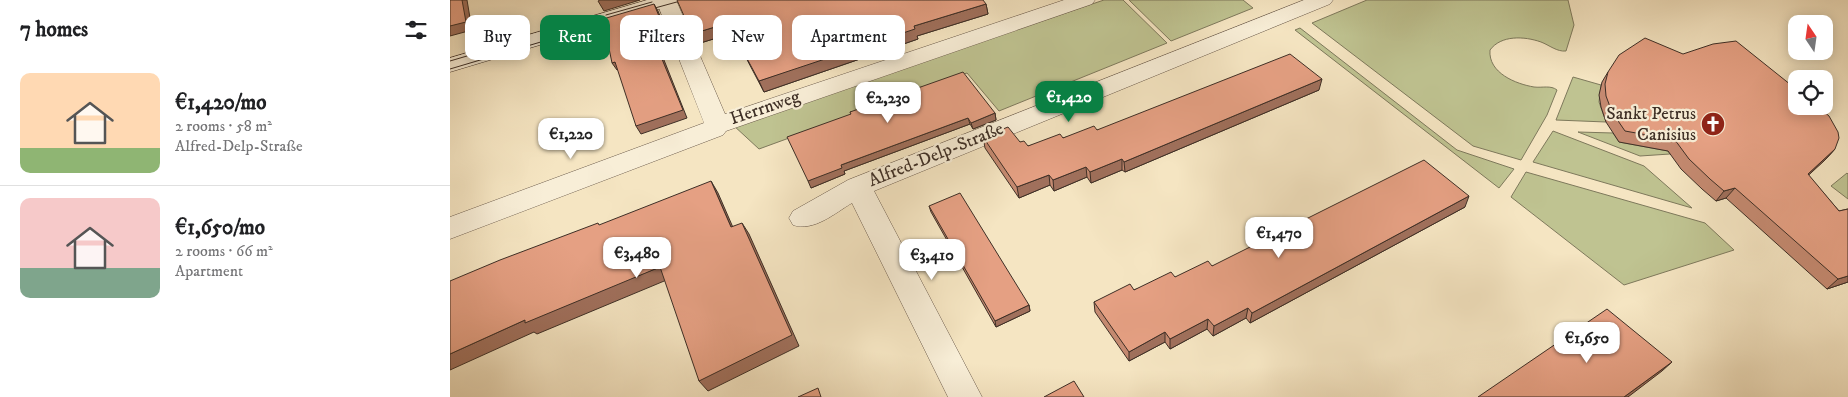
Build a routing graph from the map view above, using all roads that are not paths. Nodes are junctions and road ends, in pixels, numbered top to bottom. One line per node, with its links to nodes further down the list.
1 (667, 0): 4 (street); 5 (street)
2 (1085, 0): 5 (street, Herrnweg)
3 (1323, 0): 6 (street, Alfred-Delp-Straße)
4 (450, 65)
5 (717, 125): 8 (street, Herrnweg)
6 (858, 187): 7 (street, Alfred-Delp-Straße); 9 (street)
7 (803, 218)
8 (450, 228)
9 (965, 397)

